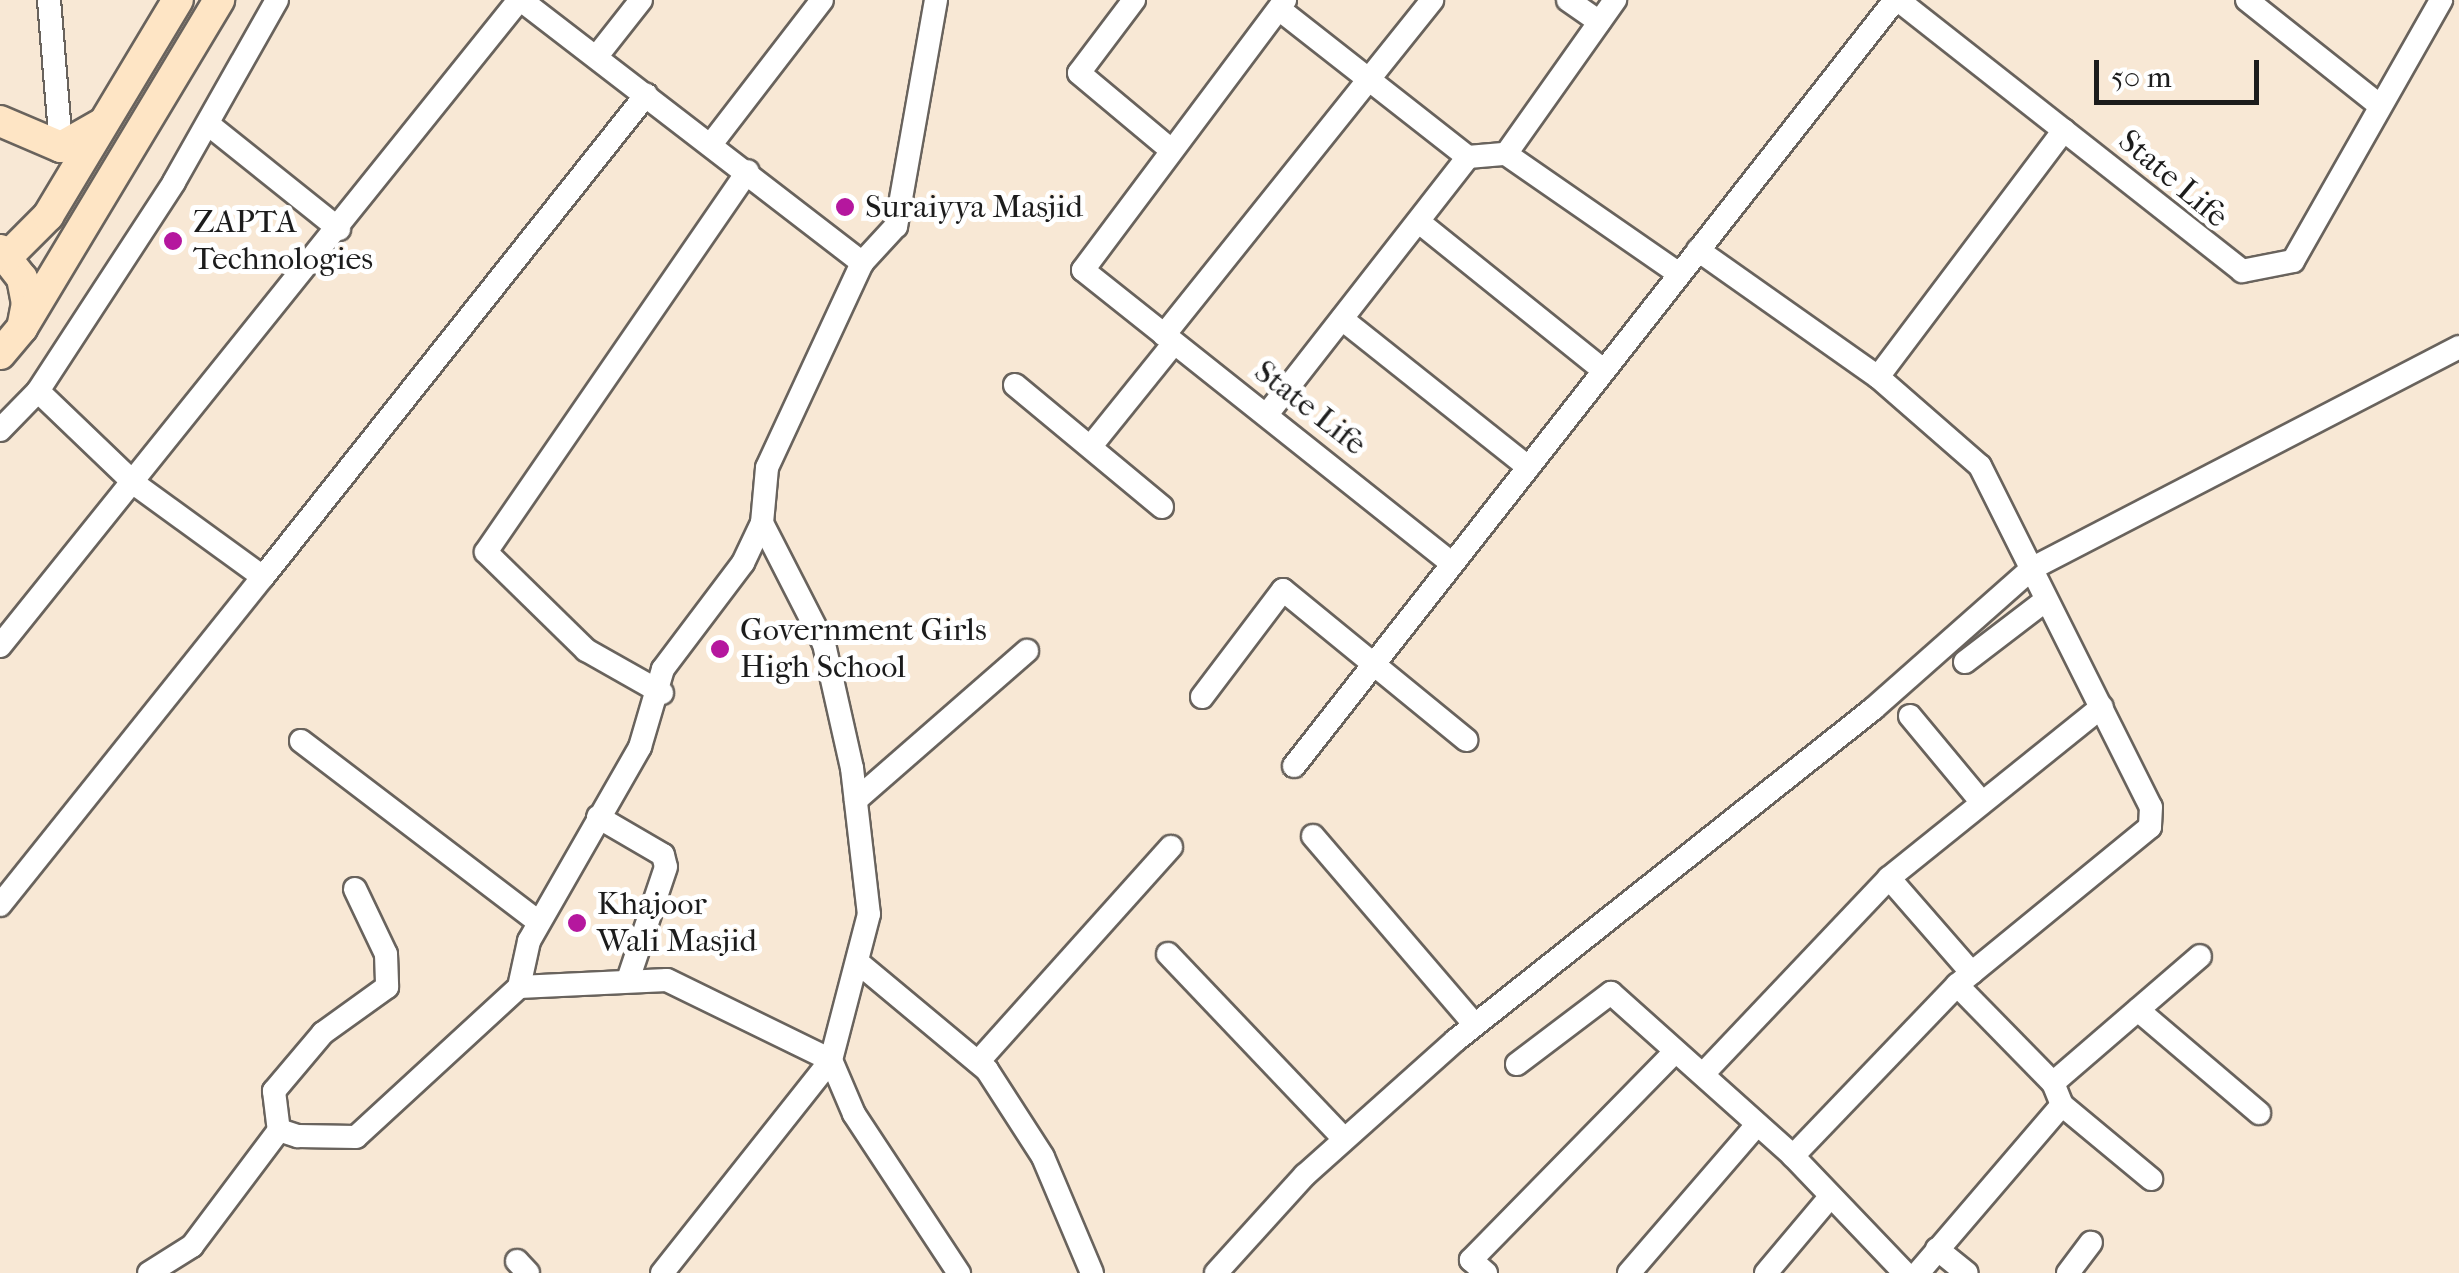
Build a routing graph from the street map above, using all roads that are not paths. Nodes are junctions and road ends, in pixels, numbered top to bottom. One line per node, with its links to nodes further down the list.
1 (49, 0): 27 (street)
2 (178, 0): 22 (main road)
3 (219, 0): 39 (main road)
4 (277, 0): 24 (street)
5 (520, 0): 18 (street); 33 (street)
6 (641, 0): 18 (street)
7 (822, 0): 26 (street)
8 (936, 0): 36 (street)
9 (1134, 0): 28 (street)
10 (1432, 0): 19 (street)
11 (1568, 0): 17 (street)
12 (1614, 0): 17 (street)
13 (1896, 0): 25 (street); 34 (street)
14 (2247, 0): 21 (street)
15 (2441, 0): 21 (street, State Life)
16 (1282, 4): 19 (street); 28 (street, State Life)
17 (1599, 22): 29 (street)
18 (597, 56): 20 (street)
19 (1366, 78): 30 (street); 40 (street)
20 (646, 95): 26 (street); 56 (street)
21 (2379, 105): 25 (street, State Life)
22 (112, 116): 27 (main road); 35 (main road)
23 (0, 120): 27 (main road)
24 (208, 124): 33 (street); 46 (street)
25 (2064, 130): 44 (street)
26 (712, 142): 31 (street)
27 (61, 147)
28 (1170, 150): 40 (street, State Life)
29 (1506, 154): 30 (street); 37 (street)
30 (1468, 156): 32 (street)
31 (748, 172): 36 (street); 62 (street)
32 (1419, 222): 38 (street); 43 (street)
33 (339, 229): 51 (street)
34 (1698, 250): 37 (street); 44 (street)
35 (4, 253): 39 (main road)
36 (862, 263): 53 (street)
37 (1678, 273): 43 (street)
38 (1342, 320): 47 (street); 50 (street)
39 (22, 328): 42 (main road)
40 (1168, 339): 47 (street, State Life); 49 (street)
41 (2459, 347): 55 (street)
42 (0, 354)
43 (1603, 370): 50 (street)
44 (1878, 377): 55 (street)
45 (1014, 385): 49 (street)
46 (38, 391): 48 (street); 51 (street)
47 (1268, 413): 54 (street, State Life)
48 (0, 430)
49 (1091, 446): 52 (street)
50 (1528, 467): 54 (street)
51 (135, 484): 56 (street); 58 (street)
52 (1162, 507)
53 (762, 523): 62 (street); 70 (street)
54 (1449, 561): 60 (street)
55 (2030, 569): 57 (street); 85 (street)
56 (263, 578): 76 (street)
57 (2046, 600): 61 (street); 64 (street)
58 (0, 646)
59 (1027, 651): 70 (street)
60 (1371, 662): 63 (street); 66 (street); 68 (street)
61 (1964, 662)
62 (662, 693): 71 (street)
63 (1202, 697)
64 (2102, 707): 69 (street); 81 (street)
65 (1910, 716): 69 (street)
66 (1466, 740)
67 (301, 741): 77 (street)
68 (1294, 766)
69 (1978, 798): 74 (street)
70 (856, 800): 80 (street)
71 (598, 818): 77 (street); 82 (street)
72 (1313, 836): 85 (street)
73 (1171, 847): 88 (street)
74 (1889, 878): 81 (street); 90 (street)
75 (355, 888): 94 (street)
76 (0, 906)
77 (539, 922): 83 (street)
78 (1168, 954): 95 (street)
79 (2200, 956): 84 (street)
80 (861, 965): 87 (street); 88 (street)
81 (1965, 979): 91 (street); 96 (street)
82 (628, 980): 83 (street); 87 (street)
83 (519, 988): 94 (street)
84 (2138, 1010): 91 (street); 92 (street)
85 (1474, 1024): 95 (street)
86 (1675, 1052): 89 (street); 90 (street); 106 (street)
87 (831, 1060): 102 (street); 103 (street)
88 (978, 1062): 104 (street)
89 (1517, 1064)
90 (1704, 1073): 93 (street)
91 (2057, 1094): 97 (street); 100 (street)
92 (2259, 1112)
93 (1756, 1127): 96 (street); 107 (street)
94 (279, 1130): 101 (street)
95 (1344, 1140): 105 (street)
96 (1794, 1156): 98 (street)
97 (2151, 1178)
98 (1830, 1197): 108 (street); 109 (street)
99 (2091, 1243): 112 (street)
100 (1937, 1248): 110 (street); 111 (street)
101 (149, 1273)
102 (662, 1273)
103 (959, 1273)
104 (1092, 1273)
105 (1216, 1273)
106 (1486, 1273)
107 (1629, 1273)
108 (1766, 1273)
109 (1904, 1273)
110 (1918, 1273)
111 (1967, 1273)
112 (2069, 1273)

